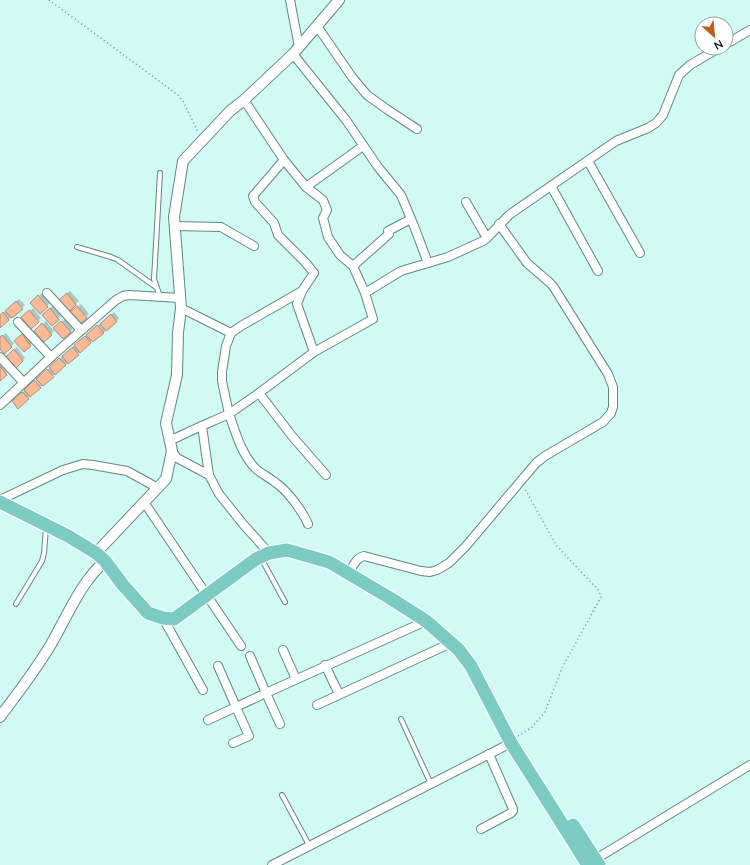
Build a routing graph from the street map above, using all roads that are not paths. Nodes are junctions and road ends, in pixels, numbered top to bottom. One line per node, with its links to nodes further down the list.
1 (290, 0): 6 (street)
2 (339, 0): 3 (street)
3 (317, 26): 6 (street); 9 (street)
4 (750, 30): 5 (street)
5 (734, 39)
6 (296, 51): 8 (street); 10 (street)
7 (705, 56): 12 (street)
8 (244, 100): 11 (street); 19 (street)
9 (417, 129)
10 (363, 146): 15 (street); 17 (street)
11 (284, 160): 15 (street); 28 (street)
12 (588, 161): 14 (street); 23 (street)
13 (160, 173): 27 (lane)
14 (552, 186): 18 (street); 26 (street)
15 (306, 187): 25 (street)
16 (466, 202): 20 (street)
17 (411, 218): 24 (street); 25 (street)
18 (499, 224): 20 (street); 55 (street)
19 (175, 226): 21 (street); 32 (street)
20 (487, 238): 24 (street)
21 (254, 246)
22 (77, 247): 27 (lane)
23 (640, 253)
24 (428, 263): 30 (street)
25 (353, 266): 30 (street)
26 (598, 271)
27 (156, 287): 31 (lane)
28 (302, 291): 36 (street); 37 (street)
29 (47, 293): 35 (street)
30 (365, 293): 37 (street)
31 (157, 297): 32 (street); 35 (street)
32 (180, 298): 33 (street)
33 (181, 308): 36 (street); 45 (street)
34 (18, 322): 39 (street)
35 (81, 330): 39 (street)
36 (232, 333): 43 (street)
37 (314, 352): 41 (street)
38 (0, 357): 40 (street)
39 (51, 357): 40 (street)
40 (24, 383): 42 (street)
41 (259, 392): 43 (street); 47 (street)
42 (0, 405)
43 (228, 414): 44 (street); 51 (street)
44 (202, 426): 45 (street); 46 (street)
45 (171, 446): 46 (street); 48 (street)
46 (209, 475): 54 (street)
47 (326, 475)
48 (158, 488): 49 (street); 50 (street)
49 (0, 501): 52 (main road)
50 (144, 502): 53 (street); 56 (street)
51 (308, 524)
52 (46, 525): 53 (main road); 58 (lane)
53 (96, 554): 59 (main road); 73 (street)
54 (265, 555): 55 (main road); 56 (main road); 57 (lane)
55 (349, 573): 60 (main road)
56 (207, 594): 59 (main road); 62 (street)
57 (285, 602)
58 (16, 604)
59 (163, 618): 68 (street)
60 (426, 621): 61 (main road); 65 (street)
61 (452, 643): 70 (street); 77 (main road)
62 (241, 646)
63 (283, 650): 67 (street)
64 (250, 656): 69 (street)
65 (325, 665): 67 (street); 70 (street)
66 (218, 666): 72 (street)
67 (296, 679): 69 (street)
68 (203, 690)
69 (266, 693): 72 (street); 76 (street)
70 (339, 694): 71 (street)
71 (316, 704)
72 (236, 707): 75 (street); 78 (street)
73 (0, 717)
74 (401, 719): 81 (lane)
75 (208, 720)
76 (280, 724)
77 (514, 740): 79 (street); 85 (main road)
78 (233, 743)
79 (489, 754): 81 (street); 83 (street)
80 (750, 765): 85 (street)
81 (431, 784): 84 (street)
82 (282, 795): 84 (lane)
83 (481, 829)
84 (309, 845): 86 (street)
85 (592, 863)
86 (275, 864)

